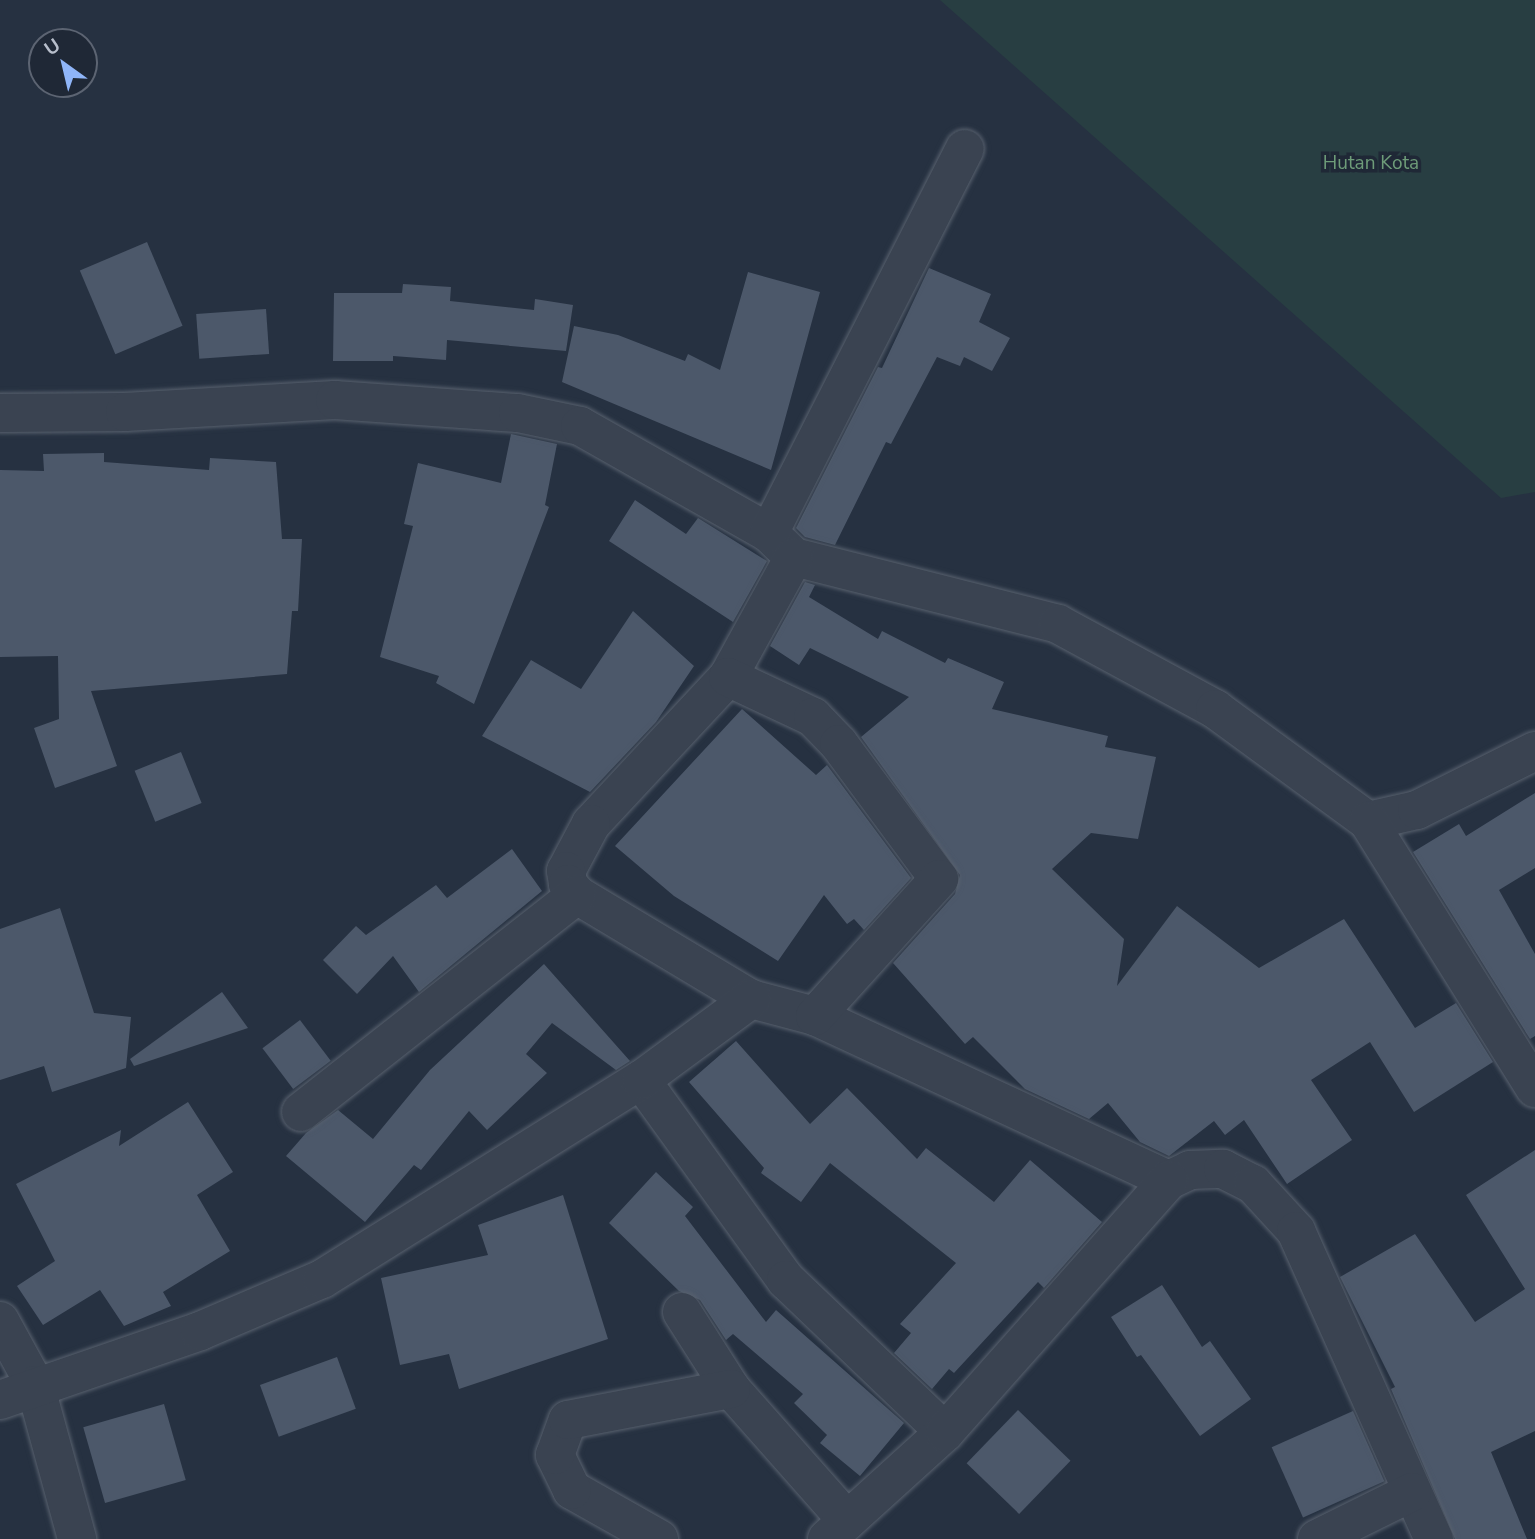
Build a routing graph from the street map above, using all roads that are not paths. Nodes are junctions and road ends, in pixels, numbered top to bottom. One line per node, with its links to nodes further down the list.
1 (965, 149): 3 (street)
2 (0, 413): 3 (street)
3 (782, 545): 4 (street); 6 (street)
4 (728, 677): 7 (street); 9 (street)
5 (1535, 751): 6 (street)
6 (1368, 821): 11 (street)
7 (577, 895): 8 (street); 12 (street)
8 (751, 999): 9 (street); 10 (street)
9 (815, 1016): 13 (street)
10 (641, 1080): 16 (street); 19 (street)
11 (1535, 1087)
12 (301, 1112)
13 (1169, 1180): 19 (street); 20 (street)
14 (681, 1312): 17 (street)
15 (0, 1321): 16 (street)
16 (35, 1385): 18 (street); 22 (street)
17 (731, 1389): 21 (street); 23 (street)
18 (0, 1400)
19 (945, 1432): 21 (street)
20 (1412, 1492): 24 (street); 25 (street)
21 (837, 1529)
22 (77, 1539)
23 (659, 1539)
24 (1317, 1539)
25 (1434, 1539)

